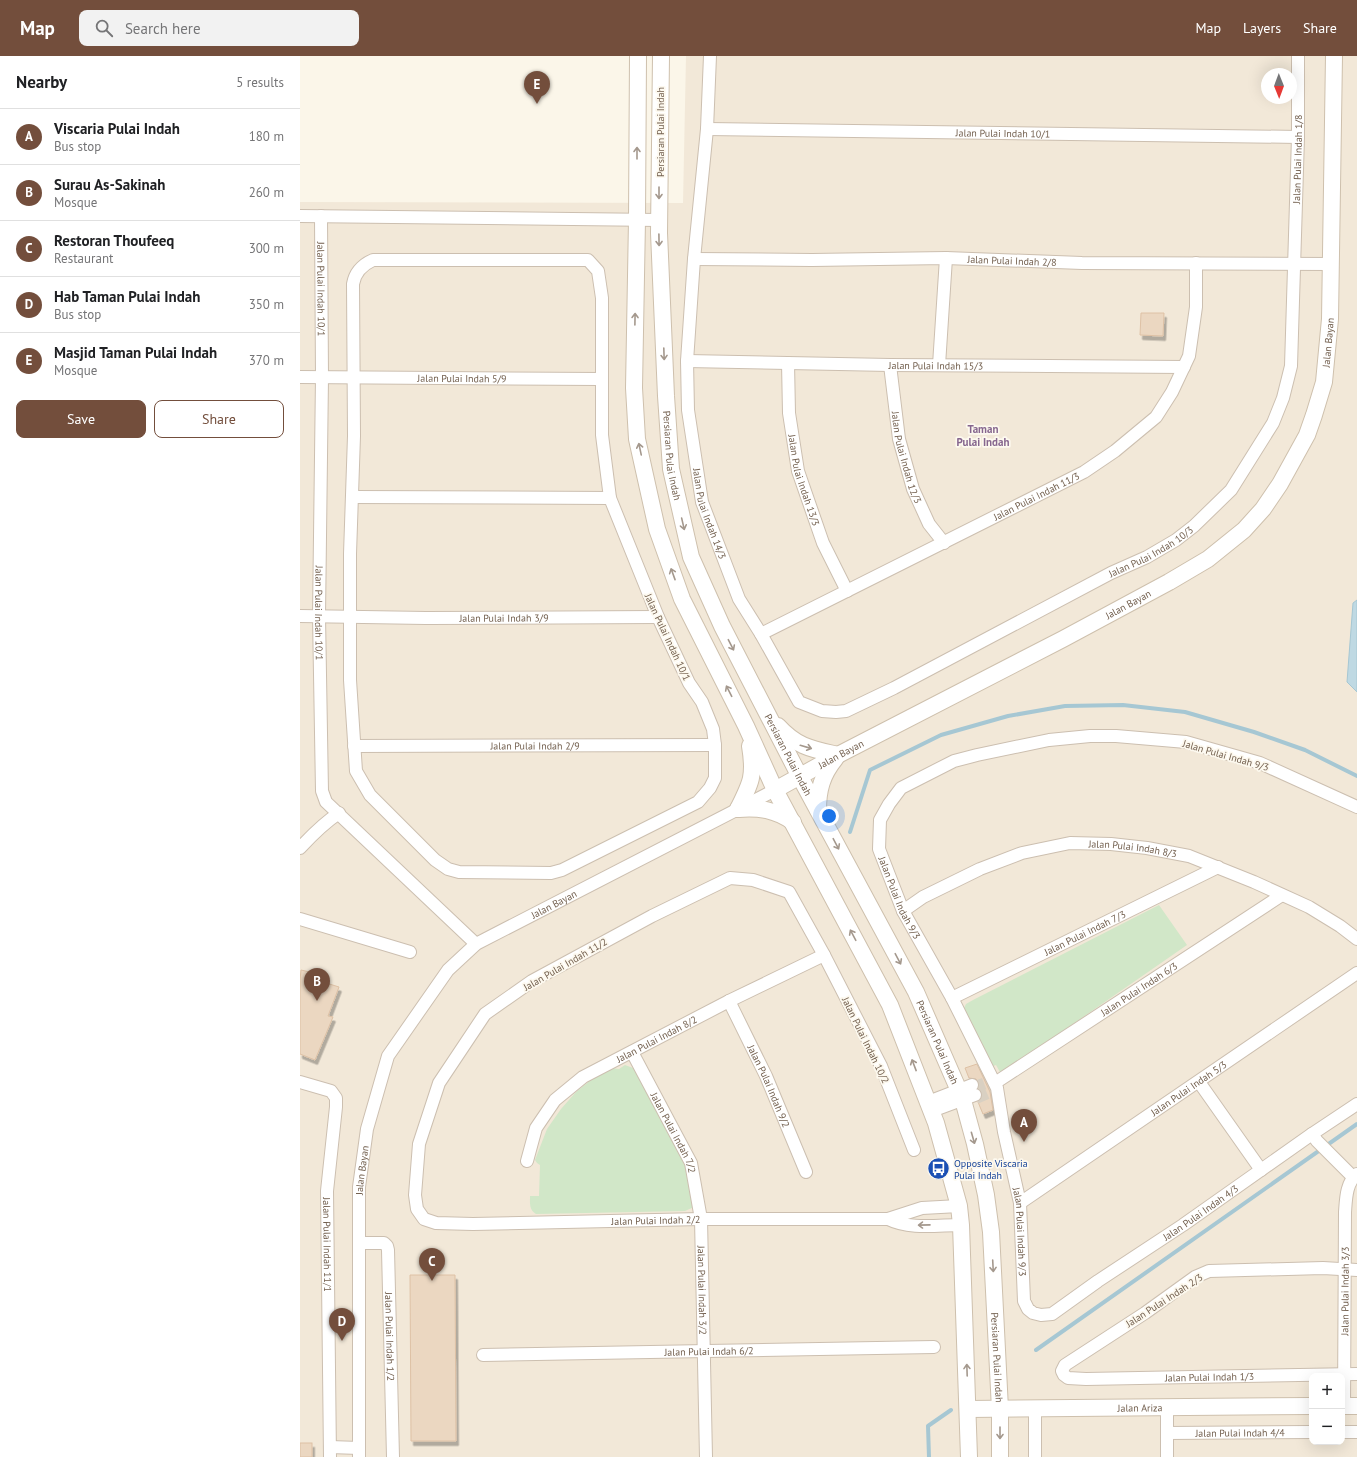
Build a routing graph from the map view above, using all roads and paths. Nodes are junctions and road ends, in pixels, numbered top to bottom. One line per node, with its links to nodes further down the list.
1 (638, 56): 10 (main road, one-way to 1)
2 (660, 56): 11 (main road, Persiaran Pulai Indah, one-way to 11)
3 (710, 56): 6 (street)
4 (1298, 56): 7 (street, Jalan Pulai Indah 1/8)
5 (1334, 56): 16 (main road, Jalan Bayan)
6 (707, 129): 7 (street, Jalan Pulai Indah 10/1); 13 (street)
7 (1298, 137): 15 (street, Jalan Pulai Indah 1/8)
8 (300, 216): 9 (street)
9 (320, 216): 10 (street); 23 (street, Jalan Pulai Indah 10/1)
10 (637, 220): 11 (street); 37 (main road, one-way to 10)
11 (659, 220): 36 (main road, Persiaran Pulai Indah, one-way to 36)
12 (946, 258): 13 (street, Jalan Pulai Indah 2/8); 14 (street, Jalan Pulai Indah 2/8); 20 (street)
13 (694, 259): 17 (street, Jalan Pulai Indah 14/3)
14 (1196, 263): 15 (street, Jalan Pulai Indah 2/8); 21 (street, Jalan Pulai Indah 11/3)
15 (1295, 263): 16 (street, Jalan Pulai Indah 2/8); 35 (street, Jalan Pulai Indah 10/3)
16 (1330, 264): 40 (main road, Jalan Bayan)
17 (687, 361): 18 (street, Jalan Pulai Indah 15/3); 34 (street, Jalan Pulai Indah 14/3)
18 (788, 363): 19 (street, Jalan Pulai Indah 15/3); 29 (street, Jalan Pulai Indah 13/3)
19 (890, 365): 20 (street, Jalan Pulai Indah 15/3); 28 (street, Jalan Pulai Indah 12/3)
20 (939, 365): 21 (street, Jalan Pulai Indah 15/3)
21 (1184, 367): 28 (street, Jalan Pulai Indah 11/3)
22 (300, 377): 23 (street, Jalan Pulai Indah 5/9)
23 (322, 377): 24 (street, Jalan Pulai Indah 5/9); 31 (street, Jalan Pulai Indah 10/1)
24 (354, 377): 25 (street, Jalan Pulai Indah 5/9); 25 (street, Jalan Pulai Indah 10/1); 26 (street, Jalan Pulai Indah 10/1)
25 (601, 379): 27 (street, Jalan Pulai Indah 10/1)
26 (352, 497): 27 (street); 32 (street, Jalan Pulai Indah 10/1)
27 (610, 498): 33 (street, Jalan Pulai Indah 10/1)
28 (944, 543): 29 (street, Jalan Pulai Indah 11/3)
29 (847, 591): 34 (street, Jalan Pulai Indah 11/3)
30 (300, 616): 31 (street, Jalan Pulai Indah 3/9)
31 (319, 616): 32 (street, Jalan Pulai Indah 3/9); 46 (street, Jalan Pulai Indah 10/1)
32 (350, 617): 33 (street, Jalan Pulai Indah 3/9); 39 (street, Jalan Pulai Indah 10/1)
33 (658, 617): 38 (street, Jalan Pulai Indah 10/1)
34 (761, 634): 35 (street, Jalan Pulai Indah 14/3)
35 (846, 711)
36 (767, 713): 40 (main road, one-way to 40); 41 (main road, Persiaran Pulai Indah)
37 (746, 726): 42 (main road); 44 (main road)
38 (716, 745): 39 (street, Jalan Pulai Indah 2/9); 39 (street, Jalan Pulai Indah 10/1)
39 (354, 746)
40 (838, 755): 41 (main road, Jalan Bayan); 45 (main road)
41 (800, 777): 42 (main road, Jalan Bayan); 45 (main road, Persiaran Pulai Indah)
42 (775, 790): 44 (street, Jalan Bayan); 47 (main road)
43 (1357, 806): 51 (street, Jalan Pulai Indah 9/3)
44 (738, 809): 47 (main road); 54 (street, Jalan Bayan)
45 (818, 810): 64 (main road, Persiaran Pulai Indah, one-way to 64)
46 (339, 813): 48 (street); 54 (street, Jalan Pulai Indah 10/1)
47 (793, 822): 66 (main road, one-way to 47)
48 (300, 848)
49 (1218, 867): 50 (street, Jalan Pulai Indah 8/3); 51 (street, Jalan Pulai Indah 8/3); 58 (street, Jalan Pulai Indah 7/3)
50 (1282, 895): 53 (street, Jalan Pulai Indah 8/3); 63 (street, Jalan Pulai Indah 6/3)
51 (904, 911): 58 (street, Jalan Pulai Indah 9/3)
52 (300, 919): 55 (street)
53 (1357, 939)
54 (476, 944): 79 (street, Jalan Bayan)
55 (410, 952)
56 (824, 954): 59 (street, Jalan Pulai Indah 8/2); 68 (street, Jalan Pulai Indah 10/2); 75 (street, Jalan Pulai Indah 11/2)
57 (1357, 973): 62 (street, Jalan Pulai Indah 5/3)
58 (952, 998): 63 (street, Jalan Pulai Indah 9/3)
59 (729, 1001): 60 (street, Jalan Pulai Indah 8/2); 71 (street, Jalan Pulai Indah 9/2)
60 (632, 1052): 69 (street, Jalan Pulai Indah 8/2); 76 (street, Jalan Pulai Indah 7/2)
61 (300, 1082): 102 (street, Jalan Pulai Indah 11/1)
62 (1199, 1082): 70 (street); 73 (street, Jalan Pulai Indah 5/3)
63 (991, 1085): 73 (street, Jalan Pulai Indah 9/3)
64 (968, 1093): 66 (street); 96 (main road, Persiaran Pulai Indah, one-way to 96)
65 (1357, 1104): 67 (street, Jalan Pulai Indah 4/3)
66 (930, 1106): 74 (main road)
67 (1313, 1135): 70 (street, Jalan Pulai Indah 4/3); 72 (street, Jalan Pulai Indah 3/3)
68 (914, 1150)
69 (527, 1161)
70 (1261, 1170): 82 (street, Jalan Pulai Indah 4/3)
71 (806, 1172)
72 (1355, 1175): 80 (street, Jalan Pulai Indah 3/3)
73 (1020, 1203): 82 (street, Jalan Pulai Indah 9/3)
74 (959, 1206): 77 (street, Jalan Pulai Indah 2/2); 78 (main road)
75 (424, 1219): 76 (street, Jalan Pulai Indah 2/2)
76 (701, 1219): 77 (street, Jalan Pulai Indah 2/2); 84 (street, Jalan Pulai Indah 3/2)
77 (888, 1219): 78 (street, Jalan Pulai Indah 2/2, one-way to 77)
78 (961, 1225): 95 (main road, one-way to 78)
79 (359, 1243): 103 (street, Jalan Bayan); 104 (street, Jalan Pulai Indah 1/2)
80 (1344, 1270): 81 (street, Jalan Pulai Indah 2/3); 86 (street, Jalan Pulai Indah 3/3); 89 (street, Jalan Pulai Indah 2/3)
81 (1357, 1270)
82 (1041, 1315)
83 (934, 1347): 84 (street, Jalan Pulai Indah 6/2)
84 (704, 1351): 85 (street, Jalan Pulai Indah 6/2); 105 (street, Jalan Pulai Indah 3/2)
85 (483, 1355)
86 (1344, 1373)
87 (1345, 1374): 88 (street, Jalan Pulai Indah 1/3)
88 (1357, 1374)
89 (1064, 1375): 90 (street, Jalan Pulai Indah 1/3)
90 (1309, 1375)
91 (1345, 1382): 93 (street, Jalan Pulai Indah 3/3)
92 (1309, 1406): 94 (main road, Jalan Ariza)
93 (1348, 1406)
94 (1167, 1408): 97 (main road, Jalan Ariza); 101 (street)
95 (968, 1409): 96 (main road, Jalan Ariza); 106 (main road)
96 (1000, 1409): 97 (main road, Jalan Ariza); 107 (main road, Persiaran Pulai Indah, one-way to 107)
97 (1035, 1409): 108 (street)
98 (1309, 1432): 101 (street, Jalan Pulai Indah 4/4)
99 (1345, 1432): 100 (street)
100 (1357, 1432)
101 (1167, 1434): 109 (street)
102 (330, 1452): 103 (street)
103 (359, 1452)
104 (393, 1457)
105 (706, 1457)
106 (969, 1457)
107 (1000, 1457)
108 (1035, 1457)
109 (1167, 1457)

